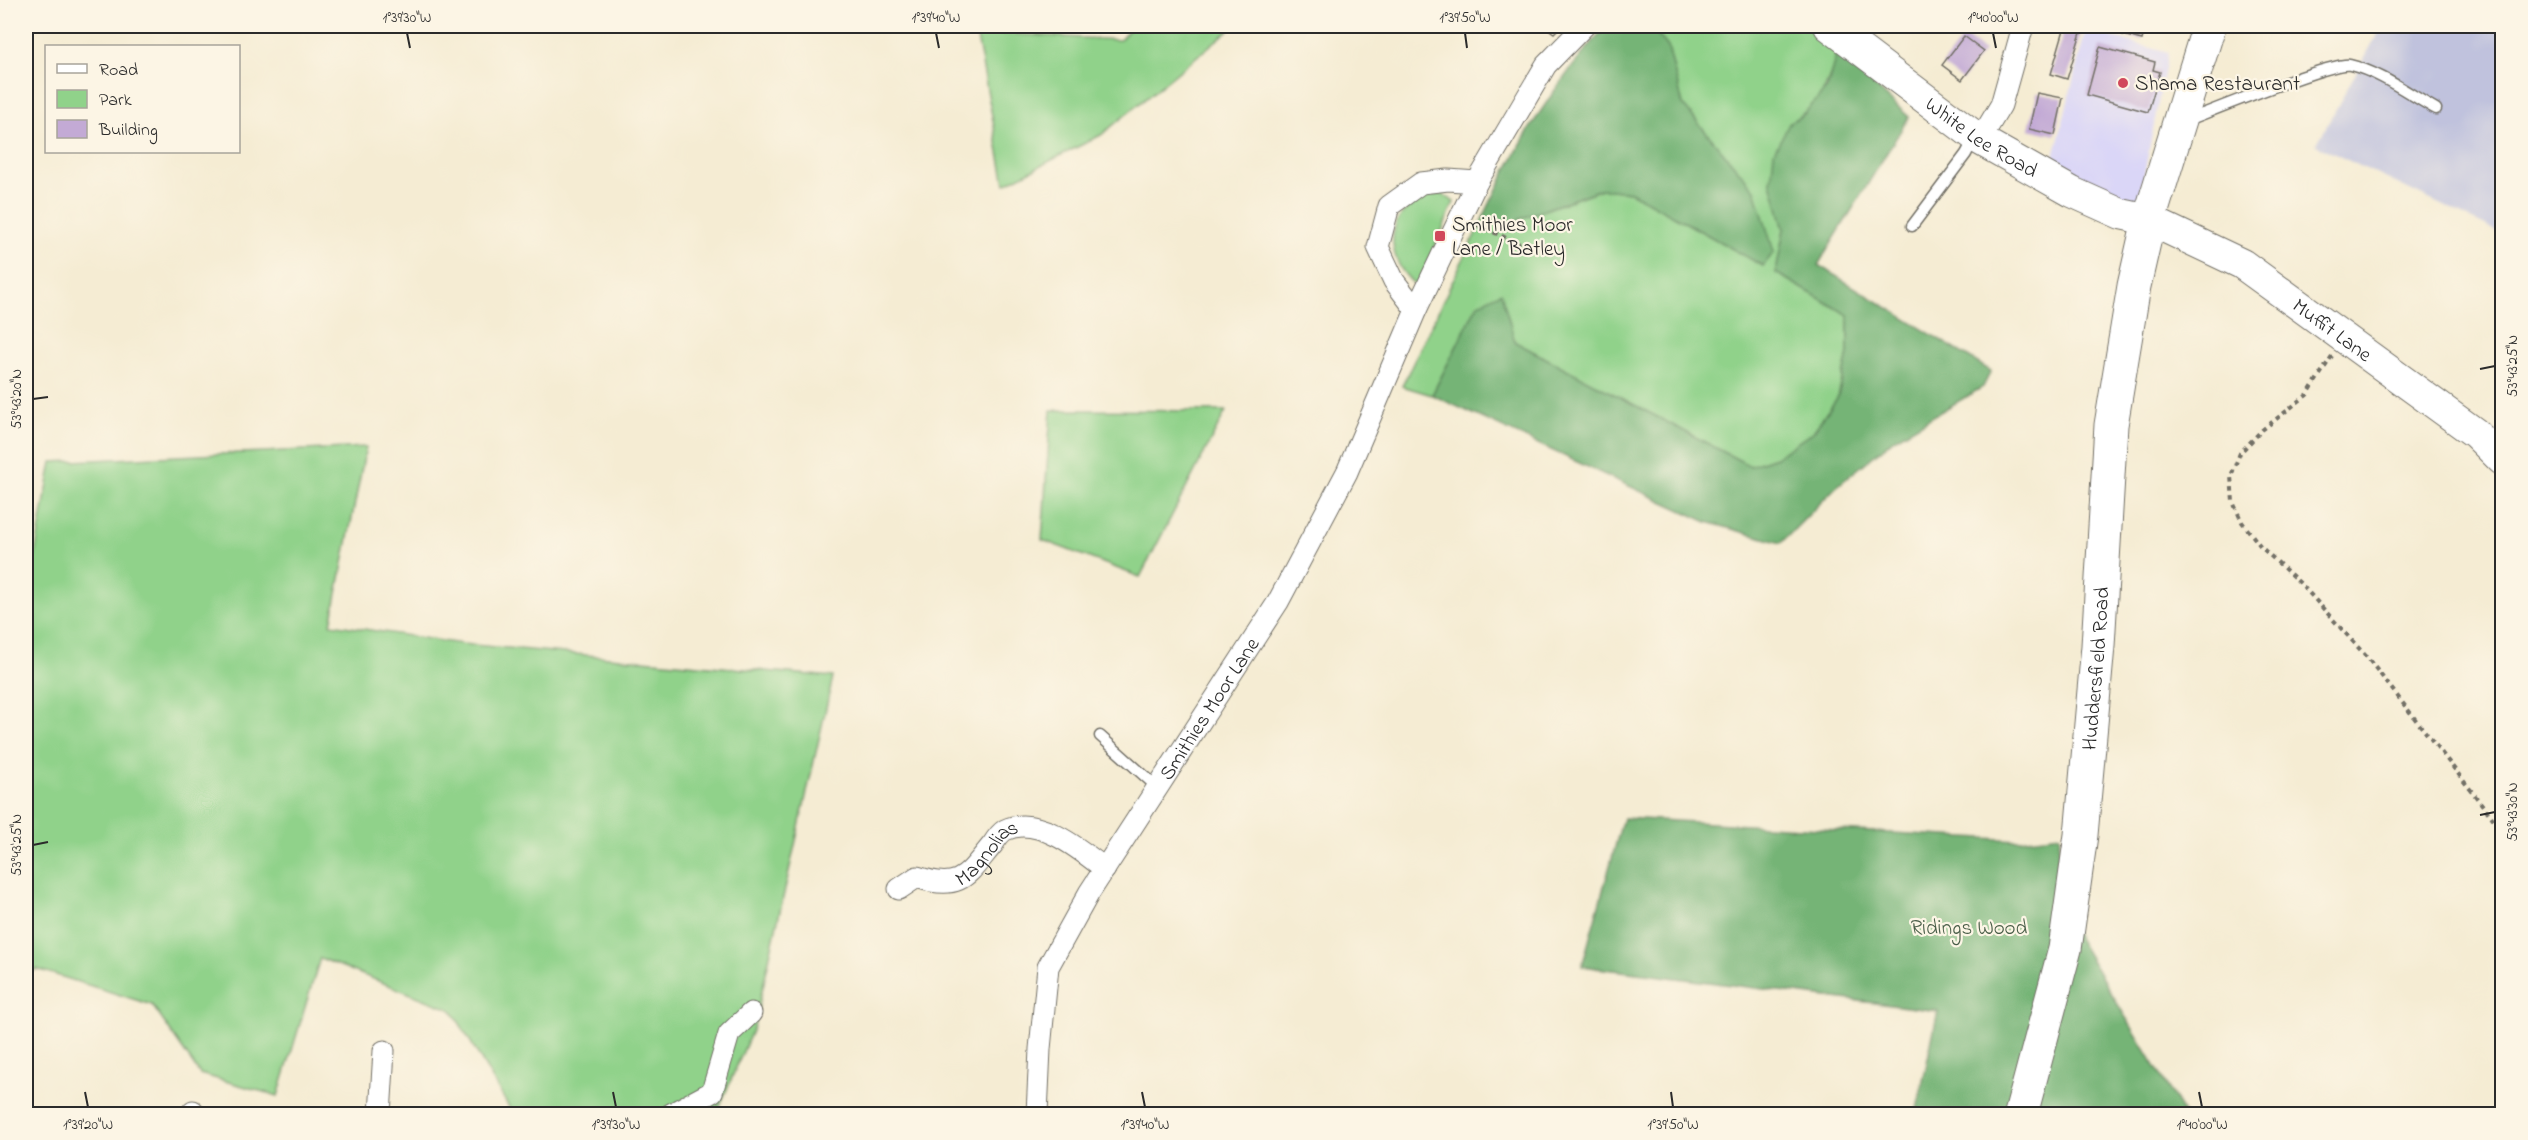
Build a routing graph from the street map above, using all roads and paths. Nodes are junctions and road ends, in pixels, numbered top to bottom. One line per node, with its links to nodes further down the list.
1 (1584, 26): 8 (street, Smithies Moor Lane)
2 (1829, 26): 7 (main road, White Lee Road)
3 (2023, 26): 7 (street)
4 (2209, 26): 6 (main road, Huddersfield Road)
5 (2436, 109): 6 (lane)
6 (2179, 124): 10 (main road, Huddersfield Road)
7 (1978, 138): 10 (main road, White Lee Road); 11 (lane)
8 (1477, 182): 9 (street, Smithies Moor Lane); 13 (street)
9 (1460, 218): 12 (path); 13 (street, Smithies Moor Lane)
10 (2149, 220): 14 (main road, Muffit Lane); 26 (main road, Huddersfield Road)
11 (1912, 226)
12 (1520, 244)
13 (1416, 310): 17 (street, Smithies Moor Lane)
14 (2343, 337): 15 (main road, Muffit Lane); 18 (path)
15 (2502, 460)
16 (1100, 736): 17 (lane)
17 (1157, 788): 19 (street, Smithies Moor Lane)
18 (2502, 830)
19 (1105, 869): 20 (street, Magnolias); 25 (street, Smithies Moor Lane)
20 (899, 889)
21 (751, 1013): 24 (street)
22 (384, 1051): 23 (street)
23 (380, 1114)
24 (671, 1114)
25 (1037, 1114)
26 (2021, 1114)

